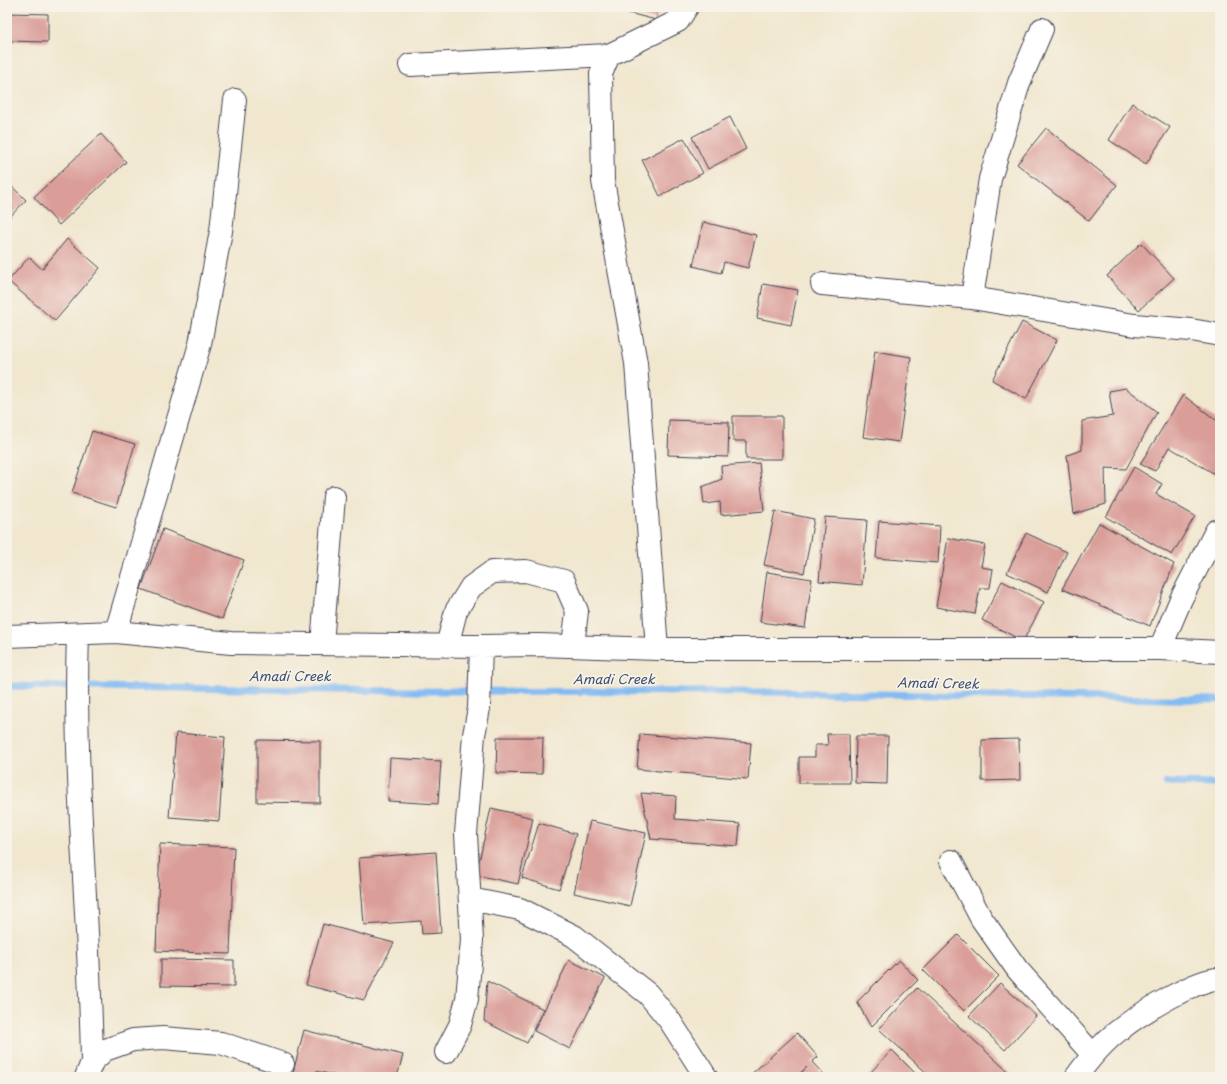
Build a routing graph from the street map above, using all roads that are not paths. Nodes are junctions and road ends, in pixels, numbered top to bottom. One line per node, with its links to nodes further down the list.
1 (687, 7): 3 (street)
2 (1042, 29): 7 (street)
3 (609, 56): 4 (street); 18 (street)
4 (410, 65)
5 (235, 100): 11 (street)
6 (822, 284): 7 (street)
7 (972, 298): 8 (street)
8 (1220, 335)
9 (334, 497): 14 (street)
10 (1216, 531): 19 (street)
11 (116, 632): 13 (street); 14 (street)
12 (7, 636): 13 (street)
13 (78, 644): 27 (street)
14 (322, 644): 15 (street)
15 (447, 646): 16 (street); 17 (street)
16 (481, 646): 17 (street); 22 (street)
17 (573, 646): 18 (street)
18 (657, 649): 19 (street)
19 (1160, 649): 20 (street)
20 (1220, 652)
21 (951, 861): 25 (street)
22 (470, 899): 24 (street); 28 (street)
23 (1220, 979): 25 (street)
24 (446, 1052)
25 (1093, 1055): 29 (street)
26 (283, 1064): 27 (street)
27 (89, 1070)
28 (706, 1077)
29 (1076, 1077)

